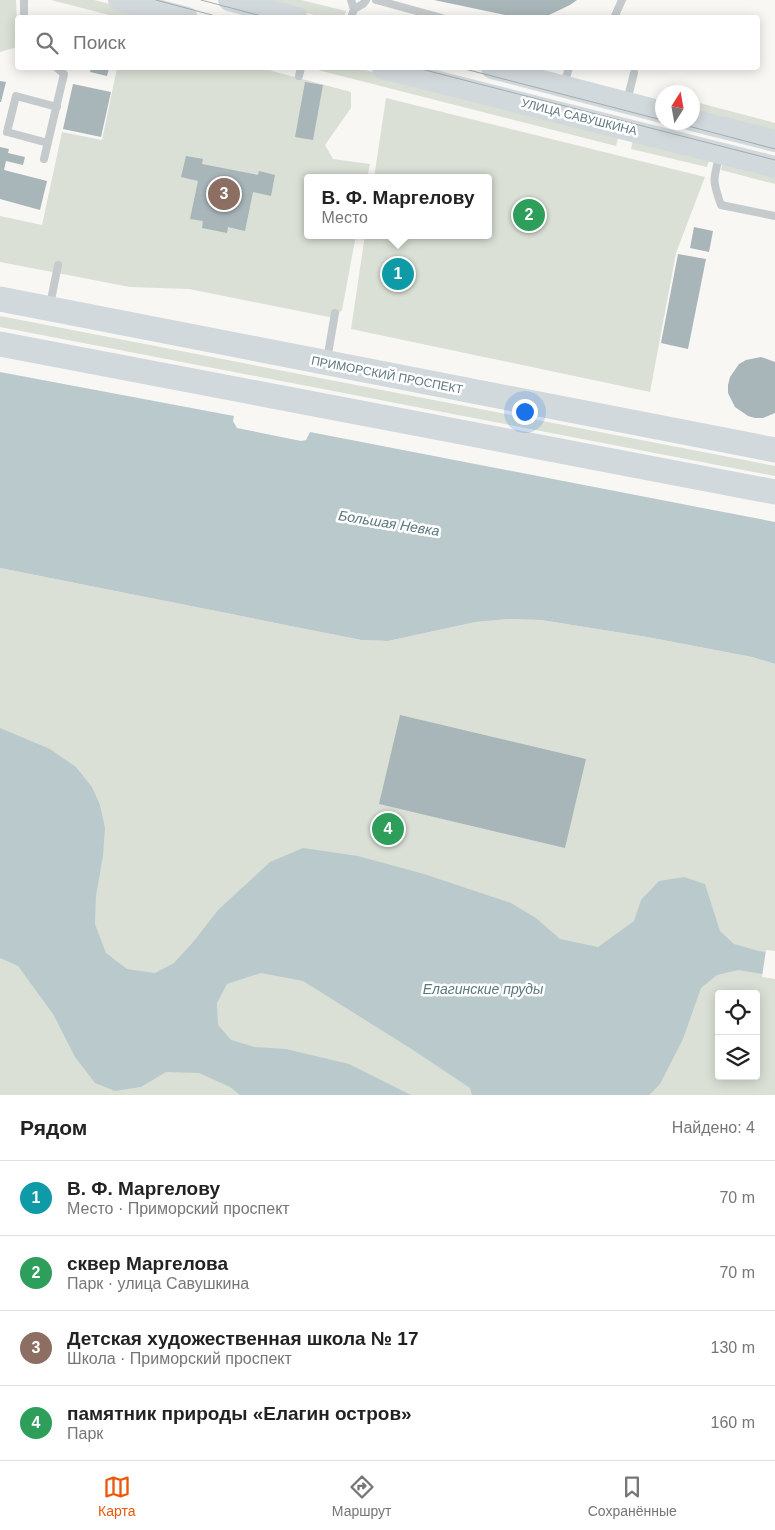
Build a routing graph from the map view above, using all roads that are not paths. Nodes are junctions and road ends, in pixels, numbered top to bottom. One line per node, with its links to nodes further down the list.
1 (24, 0): 9 (lane)
2 (119, 0): 10 (main road)
3 (229, 0): 11 (main road)
4 (350, 0): 8 (lane)
5 (366, 0): 8 (lane)
6 (376, 0): 12 (lane)
7 (622, 0): 13 (lane)
8 (352, 14)
9 (24, 15)
10 (176, 15)
11 (286, 15)
12 (431, 15)
13 (615, 15)
14 (59, 70): 20 (lane)
15 (391, 70): 25 (main road, УЛИЦА САВУШКИНА)
16 (508, 70): 18 (main road, УЛИЦА САВУШКИНА)
17 (634, 72): 19 (lane)
18 (566, 77): 19 (main road, УЛИЦА САВУШКИНА)
19 (626, 103): 21 (main road, УЛИЦА САВУШКИНА)
20 (57, 107): 24 (lane); 24 (lane)
21 (655, 110)
22 (700, 122): 23 (main road)
23 (775, 141)
24 (48, 142): 26 (lane)
25 (720, 153): 27 (main road, УЛИЦА САВУШКИНА); 28 (lane)
26 (44, 159)
27 (775, 167)
28 (775, 216)
29 (58, 265): 31 (lane)
30 (0, 300): 31 (main road, ПРИМОРСКИЙ ПРОСПЕКТ)
31 (49, 309): 34 (main road, ПРИМОРСКИЙ ПРОСПЕКТ)
32 (335, 313): 34 (lane)
33 (0, 344): 36 (main road)
34 (326, 363): 35 (main road, ПРИМОРСКИЙ ПРОСПЕКТ)
35 (775, 450)
36 (775, 492)

